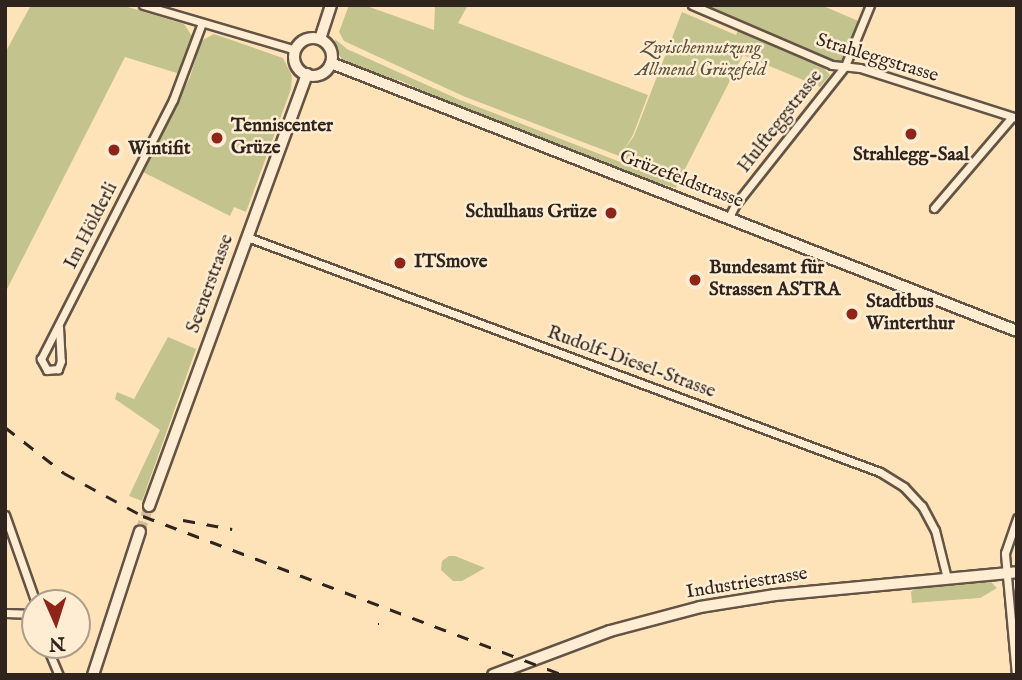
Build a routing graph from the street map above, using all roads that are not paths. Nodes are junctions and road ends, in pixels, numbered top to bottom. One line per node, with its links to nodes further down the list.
1 (143, 5): 5 (street)
2 (331, 5): 6 (main road)
3 (692, 5): 9 (street, Strahleggstrasse)
4 (870, 5): 9 (street, Hulfteggstrasse)
5 (202, 23): 7 (street); 15 (street, Im Hölderli)
6 (320, 39): 7 (main road); 8 (main road)
7 (296, 50): 10 (main road)
8 (331, 63): 10 (main road); 13 (main road, Grüzefeldstrasse)
9 (845, 66): 11 (street, Strahleggstrasse); 13 (street, Hulfteggstrasse)
10 (307, 74): 14 (main road, Seenerstrasse)
11 (1014, 117): 12 (street)
12 (934, 208)
13 (729, 217): 16 (main road, Grüzefeldstrasse)
14 (247, 237): 17 (main road, Seenerstrasse); 22 (street, Rudolf-Diesel-Strasse)
15 (59, 327): 15 (street, Im Hölderli)
16 (1017, 331)
17 (149, 506)
18 (5, 514): 23 (street)
19 (1017, 517): 21 (street)
20 (140, 531): 26 (main road)
21 (1012, 572): 22 (main road, Industriestrasse); 28 (street)
22 (947, 578): 27 (main road, Industriestrasse)
23 (31, 589)
24 (53, 659): 25 (street)
25 (60, 675)
26 (93, 675)
27 (493, 675)
28 (1016, 675)

